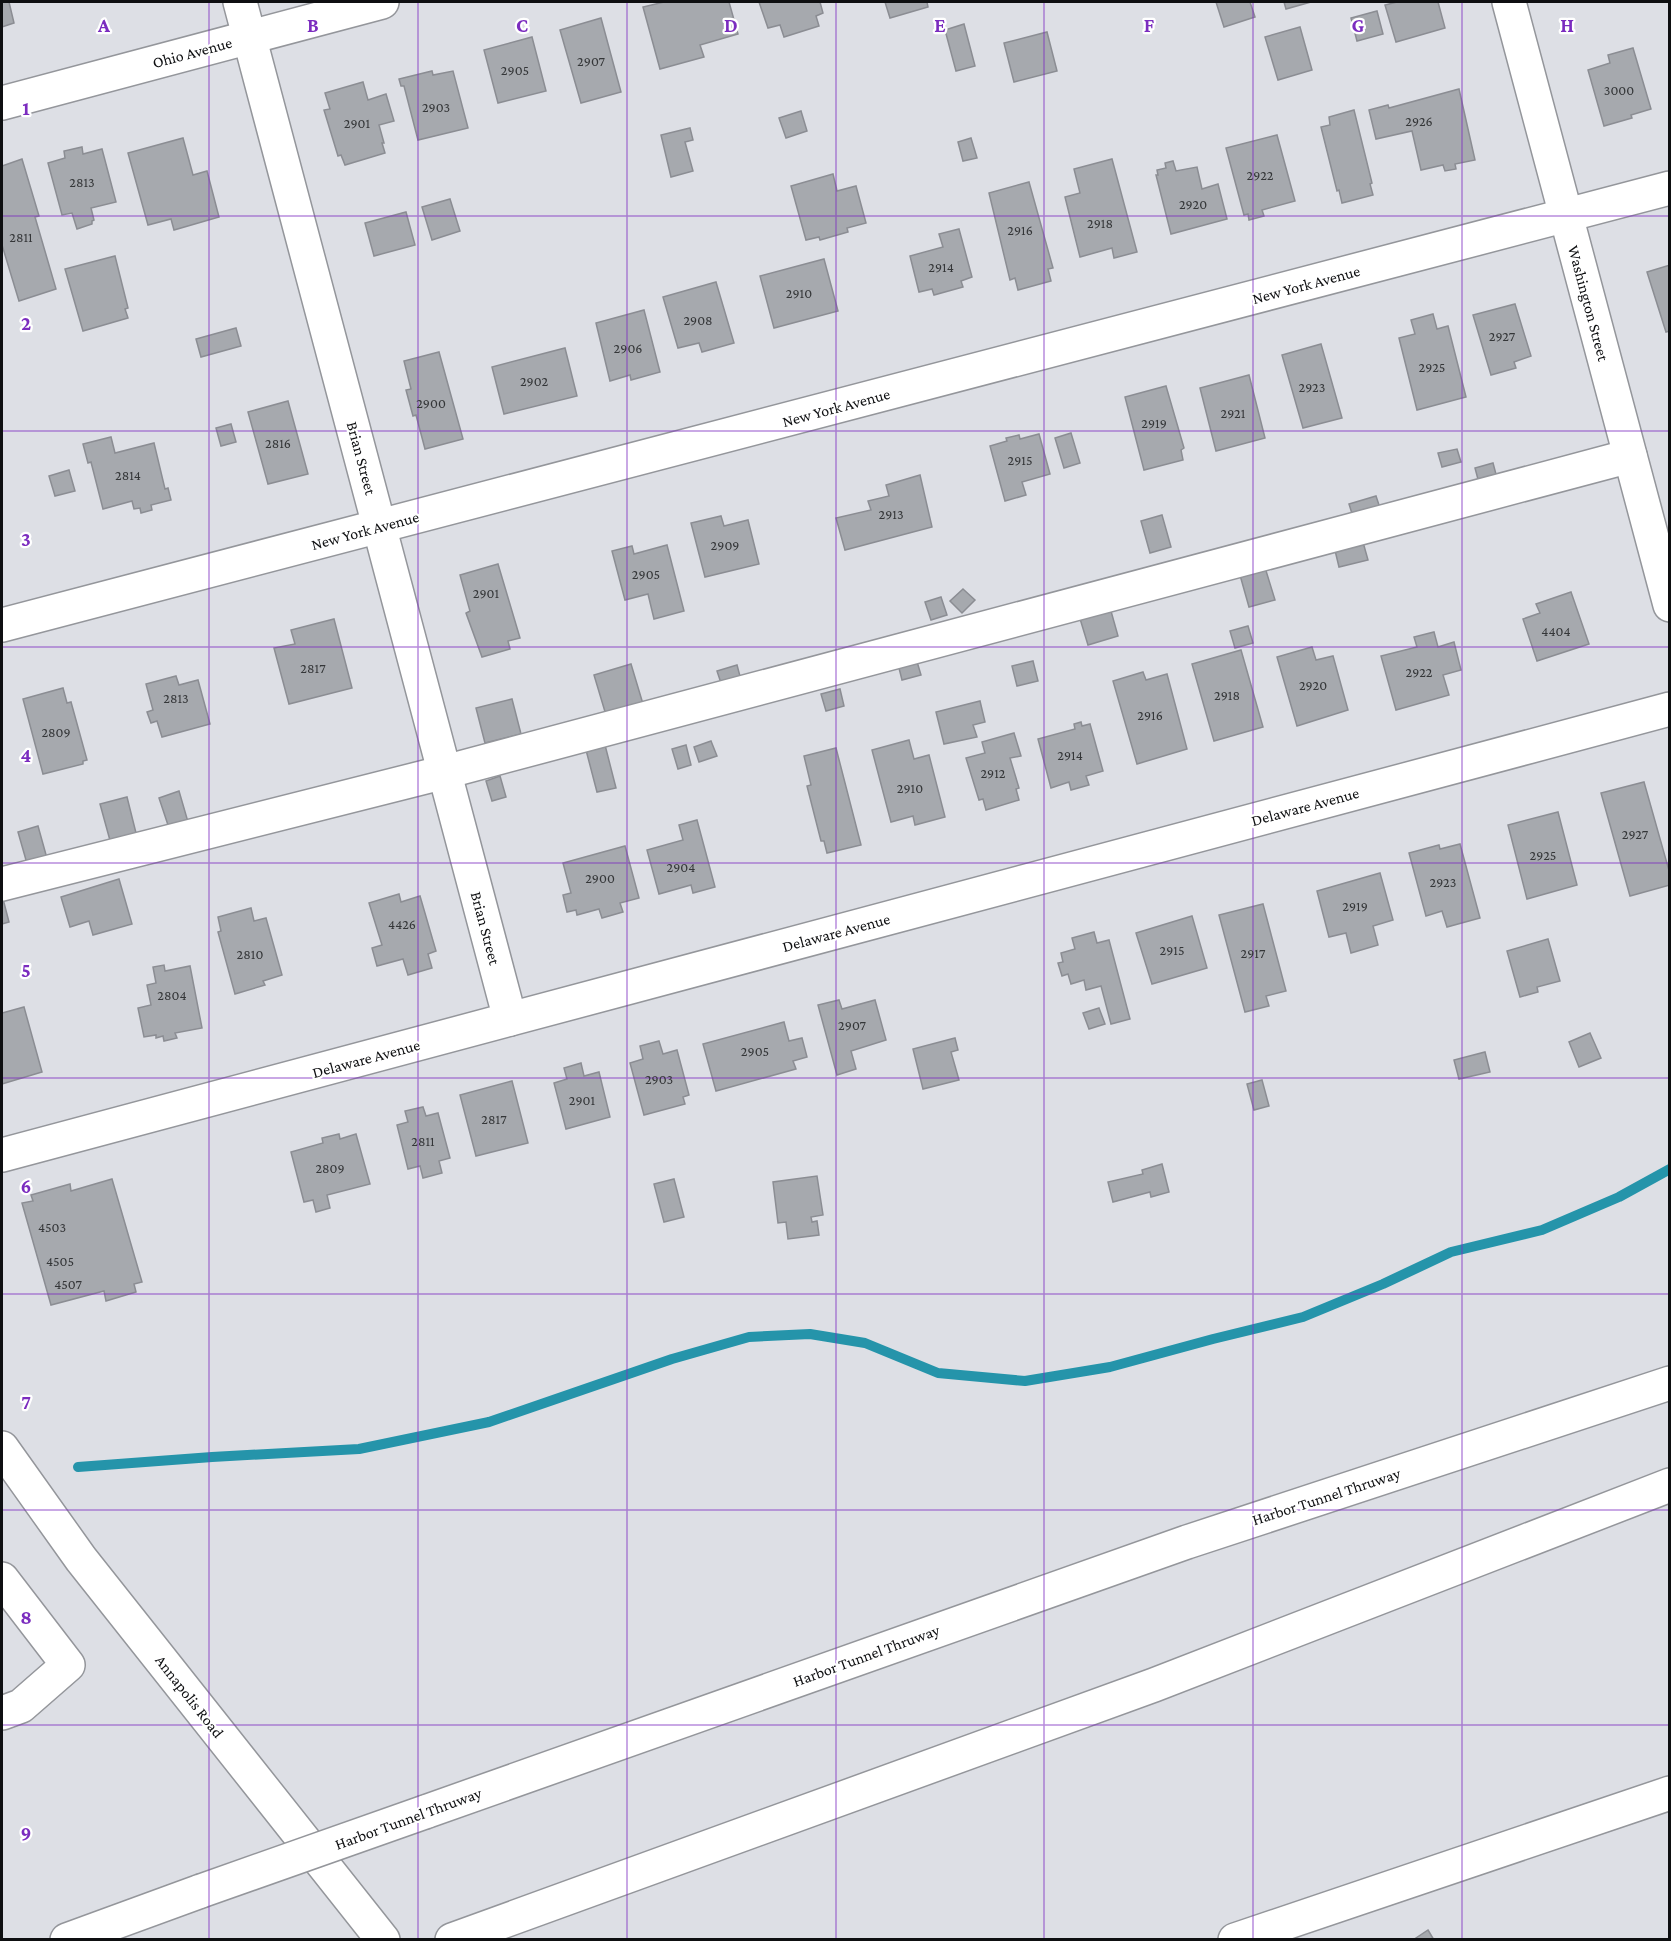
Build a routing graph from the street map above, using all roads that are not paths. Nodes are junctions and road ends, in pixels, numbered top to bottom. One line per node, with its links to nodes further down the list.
1 (240, 2): 4 (main road, Brian Street)
2 (382, 2): 4 (main road, Ohio Avenue)
3 (1509, 2): 7 (main road, Washington Street)
4 (250, 37): 5 (main road, Ohio Avenue); 9 (main road, Brian Street)
5 (2, 103)
6 (1670, 188): 7 (main road, New York Avenue)
7 (1566, 216): 8 (main road, Washington Street); 9 (main road, New York Avenue)
8 (1630, 456): 10 (main road, Washington Street); 13 (main road)
9 (380, 526): 11 (main road, New York Avenue); 13 (main road, Brian Street)
10 (1670, 605)
11 (2, 625)
12 (1670, 709): 15 (main road, Delaware Avenue)
13 (445, 772): 14 (main road); 15 (main road, Brian Street)
14 (2, 884)
15 (510, 1019): 16 (main road, Delaware Avenue)
16 (2, 1155)
17 (1670, 1383): 23 (main road, Harbor Tunnel Thruway, bridge)
18 (2, 1449): 24 (main road, Annapolis Road)
19 (1670, 1485): 25 (main road)
20 (2, 1579): 21 (main road)
21 (2, 1713)
22 (1670, 1793): 26 (main road)
23 (68, 1940)
24 (384, 1940)
25 (452, 1940)
26 (1235, 1940)

